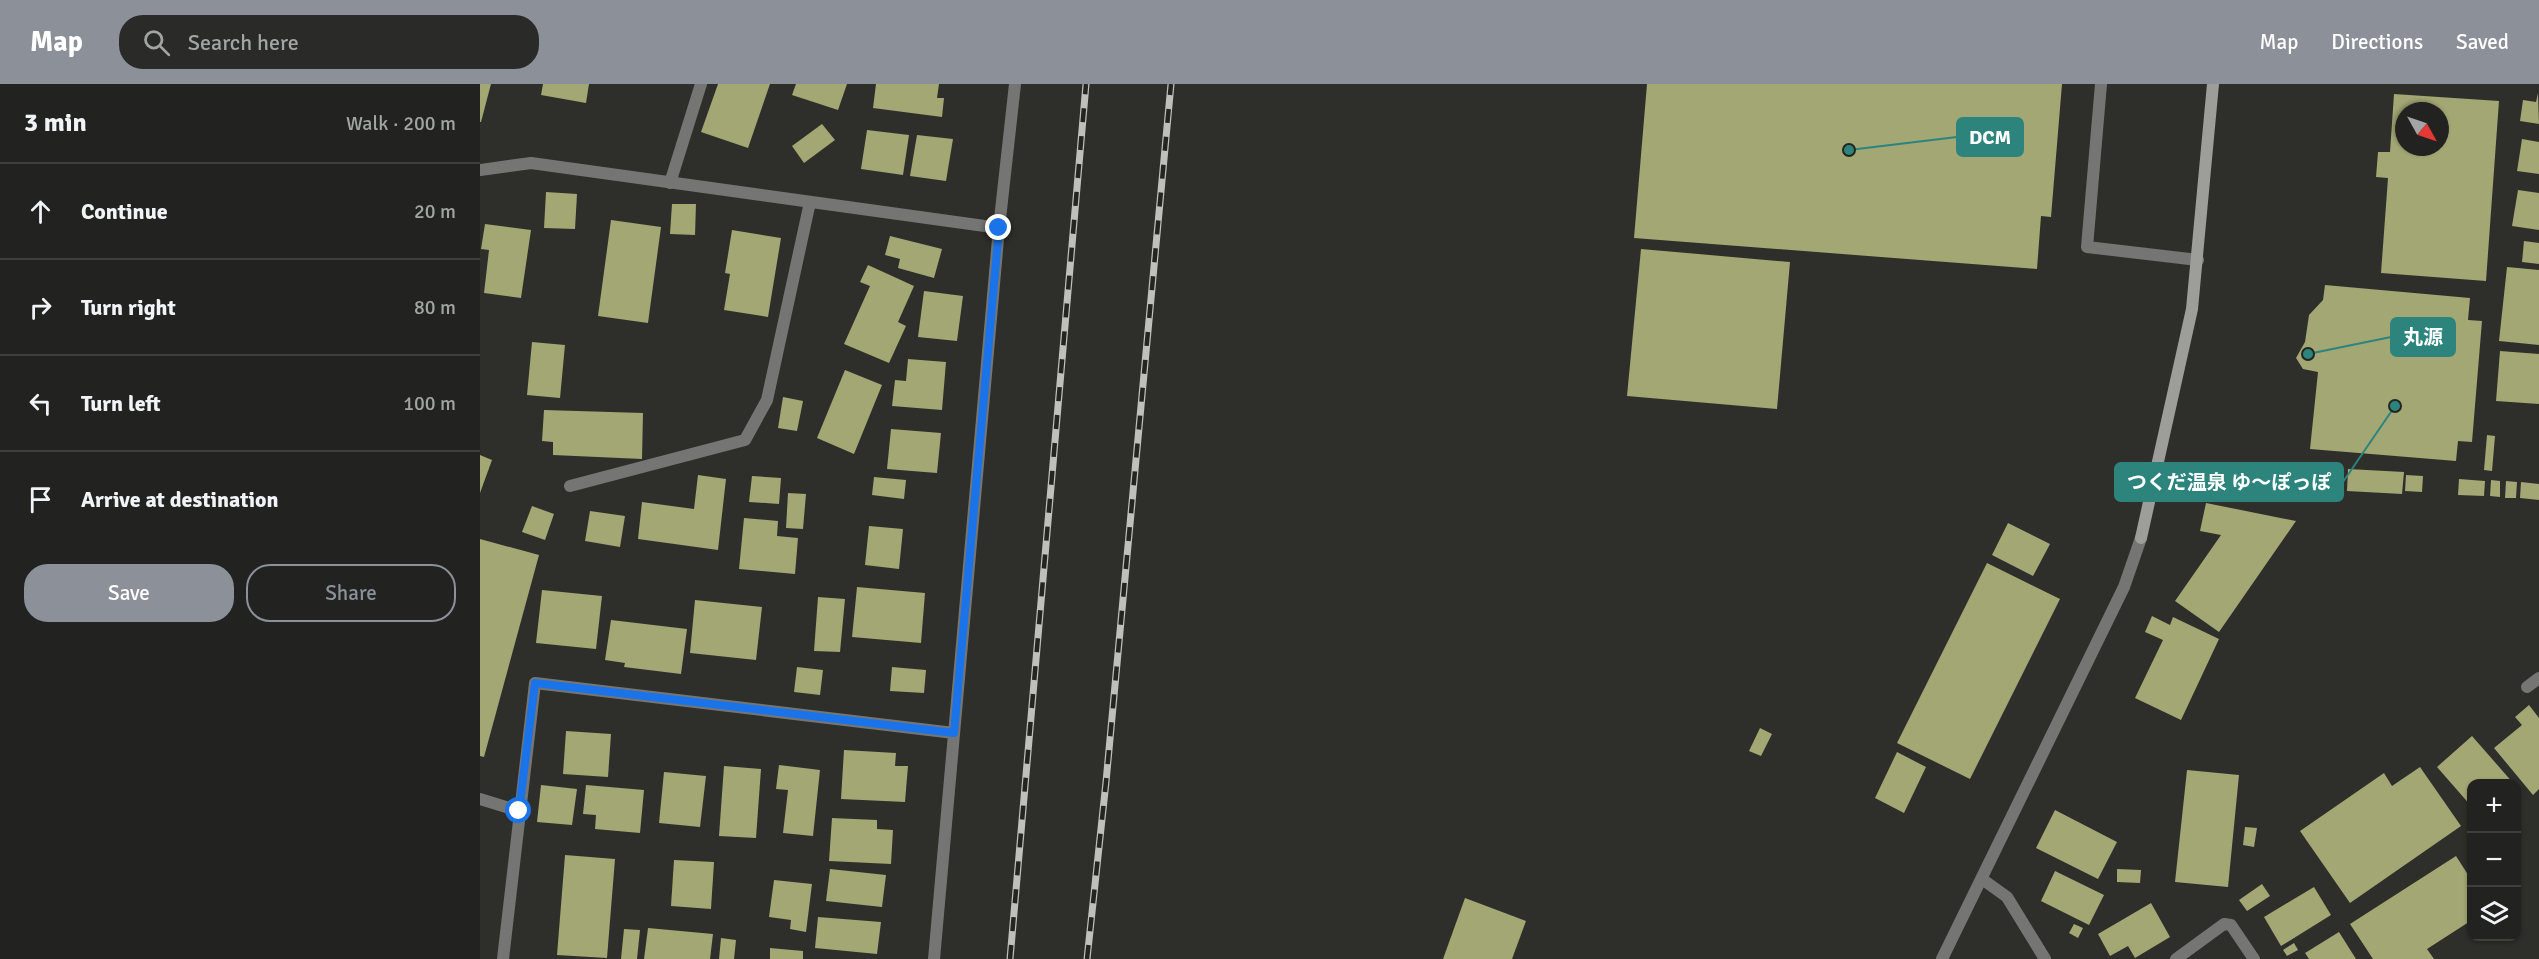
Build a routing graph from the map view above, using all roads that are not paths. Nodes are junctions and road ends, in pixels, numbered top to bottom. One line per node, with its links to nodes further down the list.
1 (701, 84): 6 (street)
2 (1015, 84): 8 (street)
3 (2101, 84): 9 (street)
4 (2213, 84): 9 (street)
5 (480, 170): 6 (street)
6 (670, 183): 7 (street)
7 (810, 202): 8 (street); 10 (street)
8 (999, 228): 13 (street)
9 (2198, 260): 16 (street)
10 (570, 486)
11 (2539, 678): 12 (street)
12 (2528, 687)
13 (954, 733): 15 (street); 18 (street)
14 (480, 799): 15 (street)
15 (519, 811): 17 (street)
16 (1982, 879): 19 (street); 20 (street)
17 (503, 959)
18 (934, 959)
19 (1942, 959)
20 (2045, 959)
21 (2176, 959): 22 (street)
22 (2254, 959)

